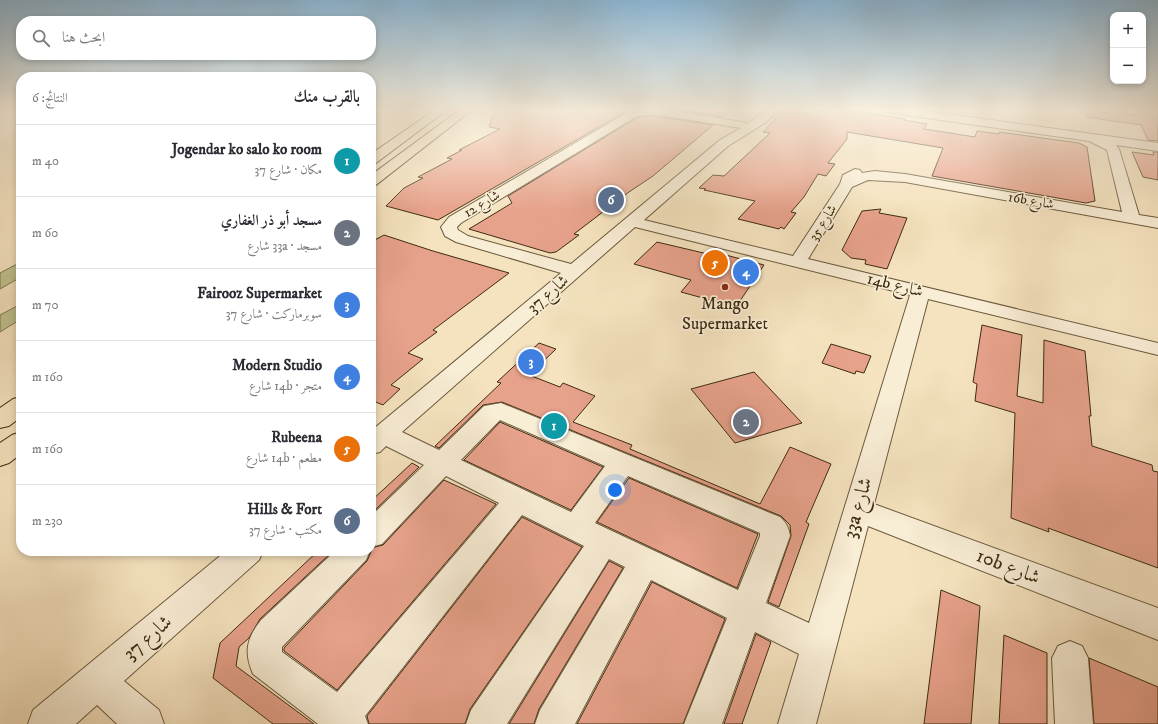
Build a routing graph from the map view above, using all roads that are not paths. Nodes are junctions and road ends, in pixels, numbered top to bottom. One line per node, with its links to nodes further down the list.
1 (395, 143): 10 (main road)
2 (423, 143): 11 (main road)
3 (586, 143): 17 (street, شارع 12)
4 (724, 143): 14 (street, شارع 37)
5 (1104, 143): 9 (street)
6 (1126, 143): 7 (street)
7 (1136, 144): 8 (street); 9 (street)
8 (1158, 147)
9 (1113, 149): 13 (street)
10 (376, 156)
11 (376, 178)
12 (905, 178): 13 (street, 16b شارع); 16 (street, شارع 35)
13 (1132, 219): 15 (street, 16b شارع)
14 (633, 222): 16 (street, 14b شارع); 17 (street, شارع 37)
15 (1158, 223)
16 (798, 262): 18 (street, 14b شارع)
17 (574, 271): 22 (street, شارع 37)
18 (920, 292): 19 (street, 14b شارع); 28 (street, 33a شارع)
19 (1158, 349)
20 (16, 409): 21 (main road)
21 (0, 420)
22 (377, 440): 26 (street)
23 (16, 444): 24 (main road)
24 (0, 456)
25 (623, 462): 26 (street); 30 (street); 34 (street)
26 (443, 463): 27 (street); 29 (street)
27 (518, 500): 30 (street); 39 (street)
28 (857, 510): 35 (street, 10b شارع); 36 (street, 33a شارع)
29 (376, 530)
30 (590, 535): 33 (street); 42 (street)
31 (242, 556): 38 (street, شارع 37)
32 (350, 556): 39 (street)
33 (645, 561): 34 (street); 43 (street)
34 (747, 611): 36 (street); 44 (street)
35 (1158, 624)
36 (819, 646): 45 (street, 33a شارع)
37 (1070, 658): 46 (street)
38 (97, 681): 40 (street, شارع 37); 41 (street)
39 (344, 720)
40 (47, 724)
41 (145, 724)
42 (484, 724)
43 (554, 724)
44 (703, 724)
45 (797, 724)
46 (1074, 724)

